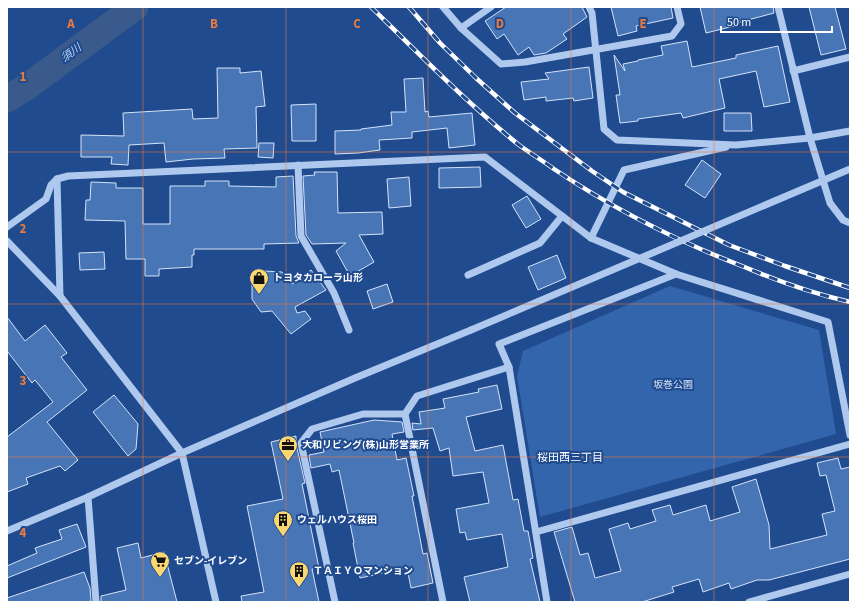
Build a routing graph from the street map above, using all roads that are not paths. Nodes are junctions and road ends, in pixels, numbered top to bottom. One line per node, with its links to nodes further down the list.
1 (444, 7): 6 (street)
2 (492, 7): 6 (street)
3 (589, 7): 7 (street)
4 (677, 7): 7 (street)
5 (778, 7): 9 (street)
6 (461, 28): 7 (street)
7 (595, 50): 12 (street)
8 (850, 57): 9 (street)
9 (794, 71): 11 (street)
10 (850, 131): 11 (street)
11 (810, 138): 12 (street); 17 (street)
12 (736, 145): 19 (street)
13 (298, 165): 15 (street); 16 (street); 24 (street)
14 (850, 169): 29 (street, bridge)
15 (57, 179): 18 (street); 23 (street)
16 (562, 216): 19 (street); 22 (street)
17 (850, 223)
18 (7, 227)
19 (591, 238): 21 (street)
20 (7, 241): 23 (street)
21 (676, 274): 25 (street); 27 (street)
22 (468, 275)
23 (60, 296): 29 (street)
24 (349, 330)
25 (509, 367): 26 (street); 32 (street)
26 (405, 414): 36 (street); 37 (street)
27 (850, 435)
28 (850, 444): 32 (street)
29 (182, 453): 30 (street); 35 (street)
30 (88, 497): 31 (street); 34 (street)
31 (7, 531)
32 (536, 532): 38 (street)
33 (850, 574): 39 (street)
34 (96, 602)
35 (216, 602)
36 (335, 602)
37 (443, 602)
38 (547, 602)
39 (749, 602)

